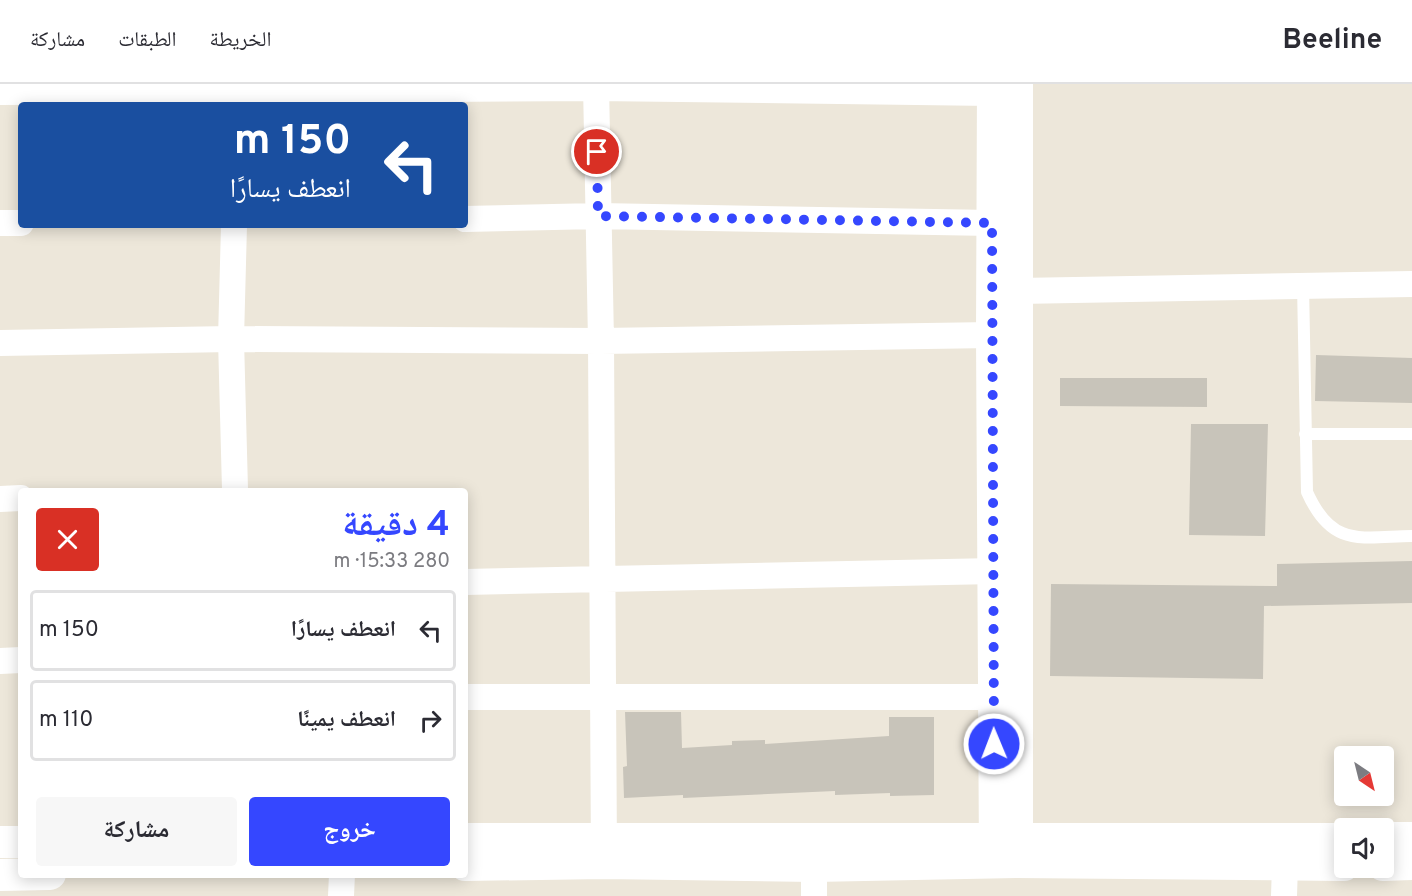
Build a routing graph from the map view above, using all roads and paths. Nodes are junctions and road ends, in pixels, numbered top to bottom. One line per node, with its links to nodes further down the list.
1 (596, 86): 2 (street); 4 (street); 5 (street)
2 (1001, 87): 9 (street); 13 (street)
3 (0, 92): 4 (street)
4 (236, 93)
5 (598, 216): 6 (street); 9 (street); 16 (street)
6 (468, 219)
7 (0, 222): 8 (street)
8 (18, 223)
9 (992, 223): 14 (street)
10 (234, 228): 15 (street)
11 (1412, 284): 12 (street)
12 (1303, 285): 13 (street); 18 (lane)
13 (1018, 291): 39 (street)
14 (992, 335): 16 (street); 24 (street)
15 (231, 339): 16 (street); 17 (street); 20 (street)
16 (601, 341): 25 (street)
17 (0, 343)
18 (1305, 434): 19 (lane); 23 (lane)
19 (1412, 434)
20 (235, 488)
21 (0, 498): 22 (street)
22 (18, 498)
23 (1412, 536)
24 (995, 572): 25 (street); 30 (street)
25 (601, 581): 26 (street); 31 (street)
26 (468, 582)
27 (18, 660): 28 (street)
28 (0, 661)
29 (468, 697): 31 (street)
30 (993, 697): 31 (street); 39 (street)
31 (601, 699): 38 (street)
32 (1394, 838): 33 (street)
33 (1412, 838)
34 (468, 839): 38 (street)
35 (1334, 839): 39 (street)
36 (0, 842): 37 (street)
37 (18, 842)
38 (604, 850): 39 (street); 41 (street); 48 (street)
39 (1006, 851): 42 (street); 48 (street)
40 (1412, 864): 44 (street)
41 (468, 865)
42 (1285, 865): 43 (street); 50 (street)
43 (1334, 865)
44 (1394, 865)
45 (0, 875): 46 (street)
46 (18, 875)
47 (342, 878): 49 (street)
48 (814, 881)
49 (341, 896)
50 (1284, 896)

